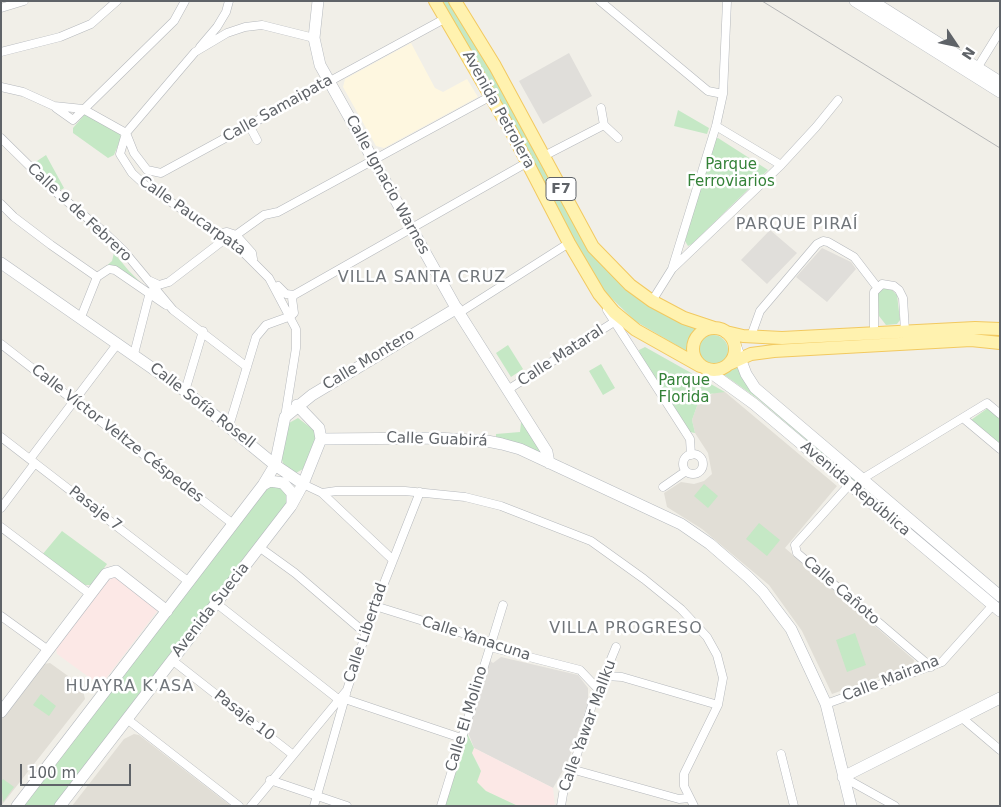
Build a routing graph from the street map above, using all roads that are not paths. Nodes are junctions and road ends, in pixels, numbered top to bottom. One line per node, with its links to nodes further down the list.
1 (24, 1): 12 (street)
2 (117, 1): 16 (street)
3 (185, 1): 28 (street)
4 (228, 1): 17 (street)
5 (318, 1): 15 (main road, Calle Ignacio Warnes)
6 (435, 1): 13 (main road, Avenida Petrolera / F7)
7 (455, 1): 36 (main road, Avenida Petrolera / F7)
8 (600, 1): 23 (street)
9 (727, 1): 23 (street)
10 (855, 1): 11 (main road)
11 (871, 3): 18 (main road)
12 (1, 8)
13 (446, 18): 19 (street, Calle Samaipata); 24 (main road, Avenida Petrolera / F7)
14 (1000, 31): 18 (street)
15 (314, 38): 17 (street); 19 (main road, Calle Ignacio Warnes)
16 (1, 52)
17 (195, 52): 32 (street)
18 (975, 71): 20 (main road); 22 (main road)
19 (329, 80): 29 (street, Calle Samaipata); 37 (main road, Calle Ignacio Warnes)
20 (1000, 82)
21 (1, 87): 26 (street)
22 (1000, 92)
23 (723, 94): 31 (street)
24 (491, 96): 37 (street); 38 (main road, Avenida Petrolera / F7)
25 (838, 100): 39 (street)
26 (54, 106): 28 (street); 28 (street)
27 (601, 108): 30 (street)
28 (83, 109): 32 (street)
29 (249, 125): 32 (street, Calle Samaipata); 35 (street)
30 (604, 125): 34 (street); 36 (street)
31 (716, 126): 39 (street); 48 (street)
32 (126, 134): 42 (street, Calle Paucarpata)
33 (1, 138): 50 (street, Calle 9 de Febrero)
34 (618, 138)
35 (257, 140)
36 (544, 156): 56 (main road, Avenida Petrolera / F7)
37 (372, 159): 41 (main road, Calle Ignacio Warnes); 43 (street)
38 (528, 162): 41 (street); 45 (main road, Avenida Petrolera / F7)
39 (780, 165): 48 (street)
40 (1, 204): 49 (street)
41 (411, 230): 55 (street); 58 (main road, Calle Ignacio Warnes)
42 (218, 234): 43 (street); 44 (street, Calle Paucarpata)
43 (236, 235): 46 (street)
44 (225, 239): 46 (street, Calle Paucarpata); 50 (street)
45 (569, 243): 53 (main road, Avenida Petrolera / F7); 58 (street, Calle Montero)
46 (253, 260): 52 (street, Calle Paucarpata)
47 (1, 263): 60 (main road, Calle Sofía Rosell)
48 (672, 269): 56 (street)
49 (97, 277): 54 (street); 60 (street)
50 (150, 283): 54 (street); 57 (street, Calle 9 de Febrero)
51 (877, 287): 65 (street); 66 (street); 67 (street)
52 (275, 288): 55 (street); 59 (street, Calle Paucarpata)
53 (599, 294): 61 (street); 74 (main road, Avenida Petrolera / F7)
54 (150, 295): 57 (street); 71 (street)
55 (294, 295): 59 (street)
56 (652, 301): 63 (main road, Avenida Petrolera / F7)
57 (173, 310): 64 (street, Calle 9 de Febrero)
58 (458, 310): 75 (main road, Calle Ignacio Warnes); 78 (main road, Calle Montero)
59 (291, 316): 73 (street); 80 (street, Calle Paucarpata)
60 (81, 317): 68 (main road, Calle Sofía Rosell)
61 (614, 322): 75 (street, Calle Mataral); 86 (street)
62 (1000, 329): 65 (main road, Avenida Petrolera)
63 (720, 330): 67 (main road, Avenida Petrolera); 72 (main road); 74 (main road)
64 (203, 331): 73 (street, Calle 9 de Febrero); 76 (street)
65 (905, 331): 66 (main road, Avenida Petrolera)
66 (874, 333): 67 (main road, Avenida Petrolera)
67 (751, 336)
68 (118, 343): 71 (main road, Calle Sofía Rosell); 77 (street)
69 (1000, 343): 72 (main road)
70 (1, 344): 77 (street, Calle Víctor Veltze Céspedes)
71 (134, 354): 76 (main road, Calle Sofía Rosell)
72 (734, 362): 74 (main road); 91 (main road, Avenida República)
73 (247, 367): 82 (street)
74 (704, 368): 94 (main road, Avenida República / F7)
75 (509, 389): 88 (main road, Calle Ignacio Warnes)
76 (185, 391): 82 (main road, Calle Sofía Rosell)
77 (75, 400): 87 (street); 100 (street, Calle Víctor Veltze Céspedes)
78 (297, 405): 80 (main road, Calle Montero); 84 (main road)
79 (1000, 414): 81 (street)
80 (285, 417): 89 (main road)
81 (963, 418): 85 (street); 91 (street)
82 (229, 426): 89 (main road, Calle Sofía Rosell)
83 (1, 437): 87 (street, Pasaje 7)
84 (321, 439): 88 (main road, Calle Guabirá); 92 (main road, Avenida Suecia)
85 (1000, 449)
86 (691, 455): 90 (street); 90 (street)
87 (32, 461): 99 (street); 104 (street, Pasaje 7)
88 (549, 463): 122 (main road, Calle Guabirá)
89 (275, 465): 92 (main road, Calle Sofía Rosell); 93 (main road)
90 (686, 471): 95 (street)
91 (862, 479): 107 (main road, Avenida República)
92 (303, 484): 97 (street, Calle Sofía Rosell); 98 (main road, Avenida Suecia)
93 (263, 485): 98 (main road); 100 (main road)
94 (850, 485): 107 (main road, Avenida República / F7); 117 (street, Calle Cañoto)
95 (663, 487)
96 (420, 492): 97 (street); 103 (street, Calle Libertad); 123 (street)
97 (322, 493): 103 (street, Calle Sofía Rosell)
98 (292, 506): 102 (main road, Avenida Suecia)
99 (1, 508)
100 (233, 524): 104 (main road)
101 (1, 527): 105 (street)
102 (259, 547): 106 (main road, Avenida Suecia); 112 (street)
103 (392, 560): 109 (street, Calle Libertad)
104 (189, 582): 110 (main road)
105 (90, 594): 110 (main road); 115 (main road)
106 (216, 603): 116 (main road, Avenida Suecia); 121 (street)
107 (998, 604): 117 (street, Calle Mairana)
108 (503, 605): 113 (street, Calle El Molino)
109 (375, 606): 112 (street, Calle Libertad); 113 (street, Calle Yanacuna)
110 (167, 611): 136 (main road)
111 (1, 616): 115 (street)
112 (365, 633): 121 (street, Calle Libertad)
113 (491, 642): 119 (street, Calle Yanacuna); 127 (street, Calle El Molino)
114 (616, 647): 118 (street, Calle Yawar Mallku)
115 (48, 650): 124 (main road)
116 (172, 660): 126 (main road, Avenida Suecia); 129 (street, Pasaje 10)
117 (931, 667): 122 (street, Calle Mairana)
118 (606, 676): 119 (street, Calle Yawar Mallku); 123 (street)
119 (599, 690): 131 (street, Calle Yawar Mallku)
120 (1000, 698): 125 (main road)
121 (342, 699): 127 (street); 129 (street, Calle Libertad); 134 (street)
122 (826, 704): 132 (main road, Calle Guabirá)
123 (718, 706): 135 (street)
124 (2, 710)
125 (960, 717): 128 (street); 132 (main road)
126 (127, 719): 137 (main road, Avenida Suecia); 138 (street)
127 (461, 738): 142 (street, Calle El Molino)
128 (1000, 750)
129 (292, 754): 133 (street, Calle Libertad)
130 (781, 754): 145 (street)
131 (571, 769): 135 (street); 143 (street, Calle Yawar Mallku)
132 (843, 777): 146 (main road, Calle Guabirá); 147 (street)
133 (270, 780): 134 (street); 139 (street, Calle Libertad)
134 (317, 796): 140 (street); 141 (street)
135 (689, 798): 144 (street)
136 (16, 806)
137 (60, 806)
138 (239, 806)
139 (251, 806)
140 (314, 806)
141 (347, 806)
142 (441, 806)
143 (561, 806)
144 (694, 806)
145 (794, 806)
146 (851, 806)
147 (895, 806)

